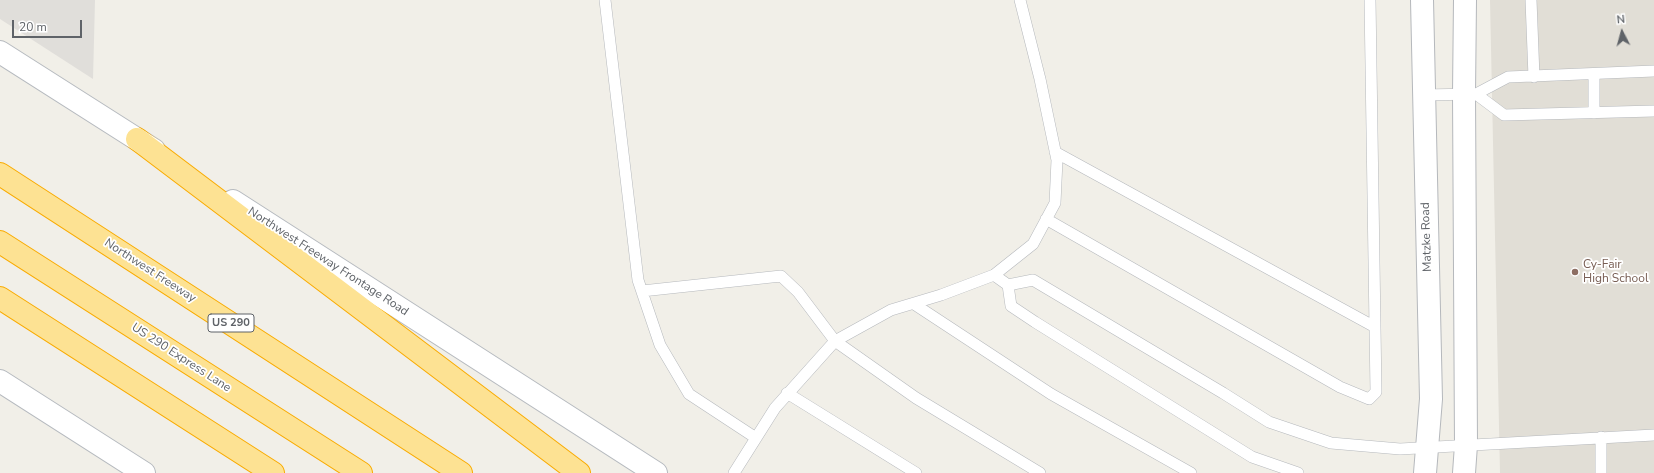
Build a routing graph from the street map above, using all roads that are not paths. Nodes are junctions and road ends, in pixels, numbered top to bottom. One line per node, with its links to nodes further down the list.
1 (605, 0): 22 (lane)
2 (1020, 0): 16 (lane)
3 (1370, 0): 25 (lane)
4 (1422, 0): 12 (street, Matzke Road)
5 (1465, 0): 11 (street)
6 (1531, 0): 10 (lane)
7 (0, 52): 15 (street, Northwest Freeway Frontage Road)
8 (1654, 71): 9 (lane)
9 (1594, 74): 10 (lane); 14 (lane)
10 (1534, 77): 11 (lane)
11 (1470, 94): 12 (lane); 14 (lane); 32 (street)
12 (1423, 95): 33 (street, Matzke Road)
13 (1654, 111): 14 (lane)
14 (1594, 113)
15 (137, 138): 38 (highway); 39 (street, Northwest Freeway Frontage Road)
16 (1055, 152): 18 (lane); 25 (lane)
17 (0, 174): 37 (highway, Northwest Freeway / US 290)
18 (1046, 219): 20 (lane); 25 (lane)
19 (0, 242): 36 (highway, US 290 Express Lane)
20 (994, 275): 21 (lane); 24 (lane)
21 (1008, 285): 33 (lane); 44 (lane)
22 (642, 291): 26 (lane); 31 (lane)
23 (0, 298): 35 (highway)
24 (914, 304): 26 (lane); 43 (lane)
25 (1375, 327)
26 (835, 341): 28 (lane); 42 (lane)
27 (0, 381): 34 (street)
28 (787, 393): 31 (lane); 41 (lane)
29 (1654, 435): 30 (lane)
30 (1600, 437): 32 (lane); 47 (lane)
31 (756, 438): 40 (lane)
32 (1466, 445): 33 (lane); 46 (street)
33 (1427, 447): 45 (street, Matzke Road)
34 (144, 473)
35 (273, 473)
36 (362, 473)
37 (461, 473)
38 (579, 473)
39 (656, 473)
40 (734, 473)
41 (916, 473)
42 (1040, 473)
43 (1191, 473)
44 (1298, 473)
45 (1425, 473)
46 (1464, 473)
47 (1601, 473)

